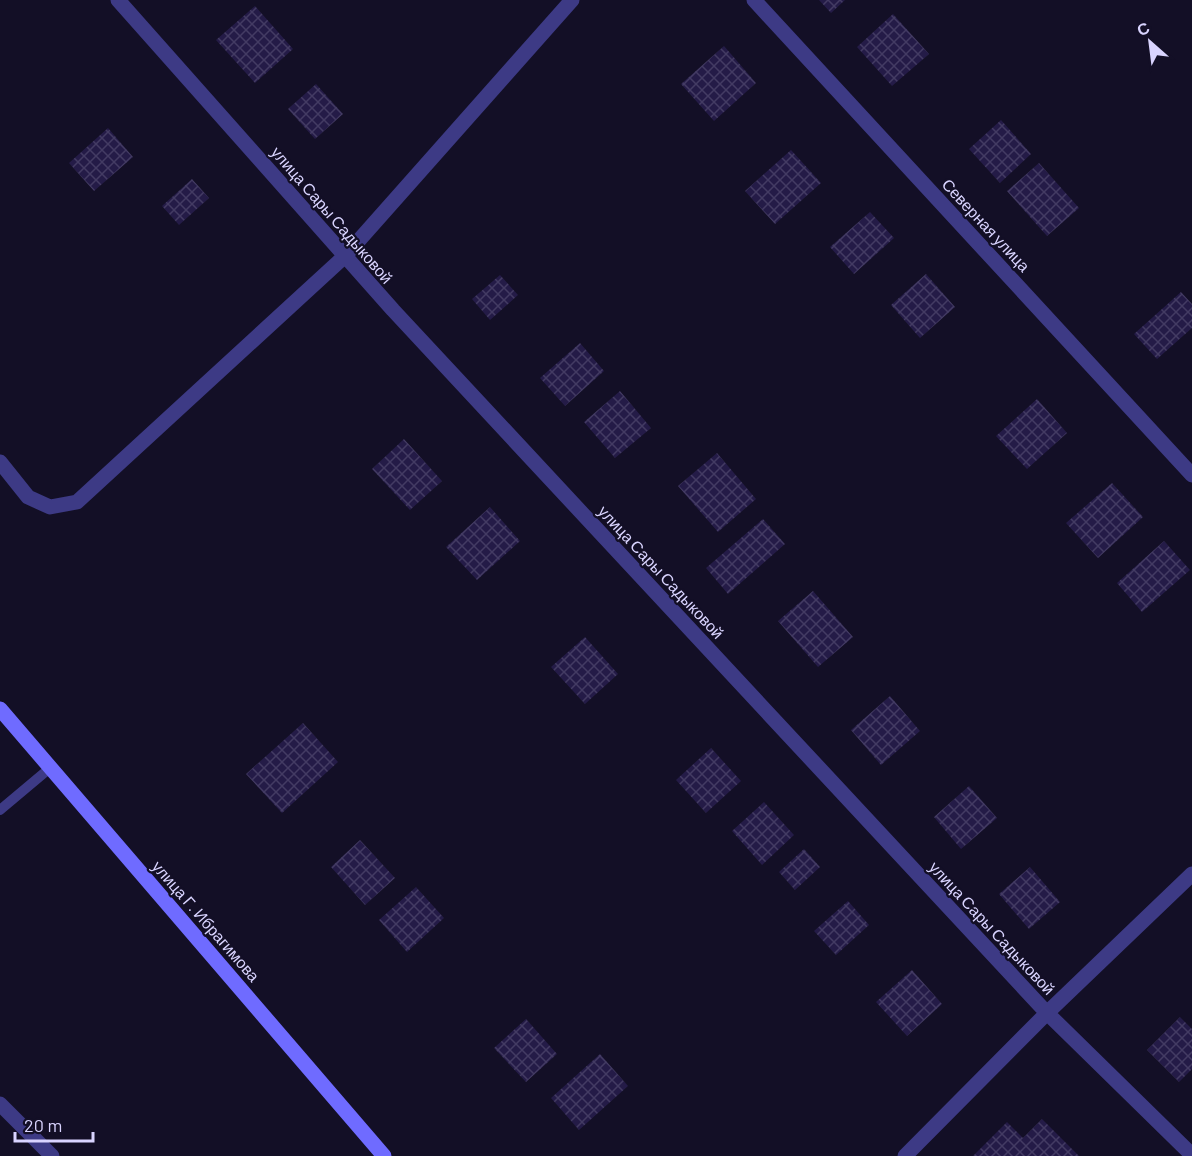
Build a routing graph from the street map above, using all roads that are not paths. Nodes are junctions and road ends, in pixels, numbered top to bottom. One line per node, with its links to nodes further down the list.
1 (118, 0): 4 (street, улица Сары Садыковой)
2 (572, 0): 4 (street)
3 (754, 0): 6 (street, Северная улица)
4 (345, 256): 5 (street); 11 (street, улица Сары Садыковой)
5 (0, 462)
6 (1192, 475)
7 (0, 709): 8 (street, улица Г. Ибрагимова)
8 (50, 768): 9 (lane); 15 (street, улица Г. Ибрагимова)
9 (0, 810)
10 (1192, 874): 11 (street)
11 (1047, 1013): 13 (street, улица Сары Садыковой); 16 (street)
12 (0, 1104): 14 (street)
13 (1192, 1155)
14 (52, 1156)
15 (384, 1156)
16 (905, 1156)

